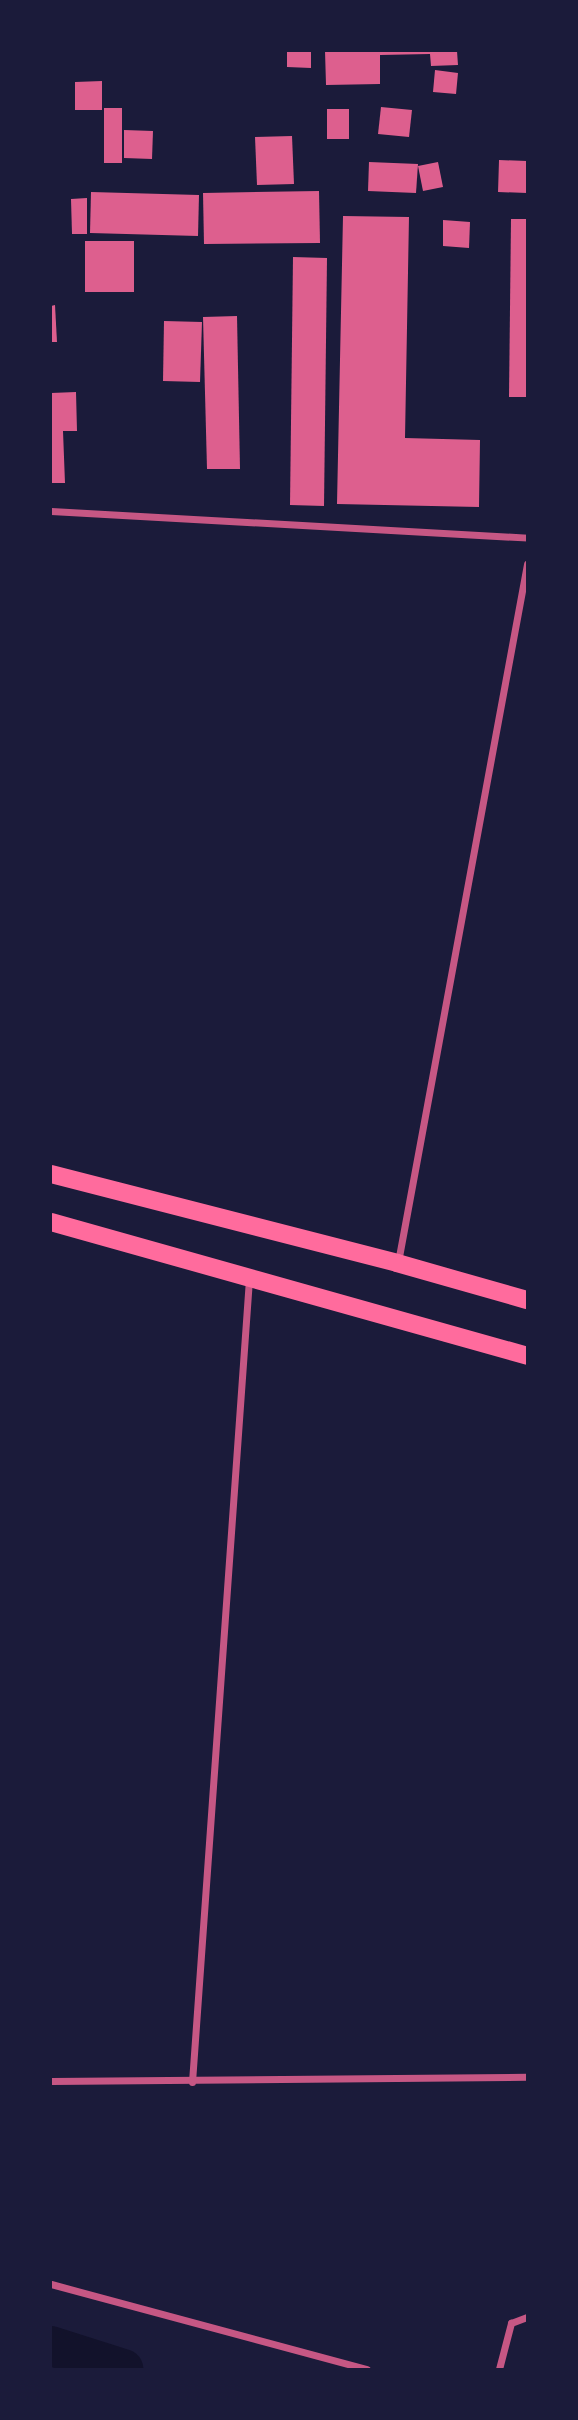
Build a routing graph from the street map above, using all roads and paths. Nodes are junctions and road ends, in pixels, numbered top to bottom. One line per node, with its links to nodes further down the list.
1 (51, 511): 2 (street)
2 (527, 538)
3 (527, 564): 6 (street)
4 (51, 1174): 6 (main road)
5 (51, 1222): 7 (main road)
6 (397, 1263): 8 (main road)
7 (249, 1275): 9 (main road); 12 (street)
8 (527, 1300)
9 (527, 1356)
10 (527, 2077): 12 (street)
11 (51, 2081): 12 (street)
12 (192, 2082)
13 (51, 2284): 15 (street)
14 (527, 2317): 16 (street)
15 (367, 2369)
16 (499, 2369)

